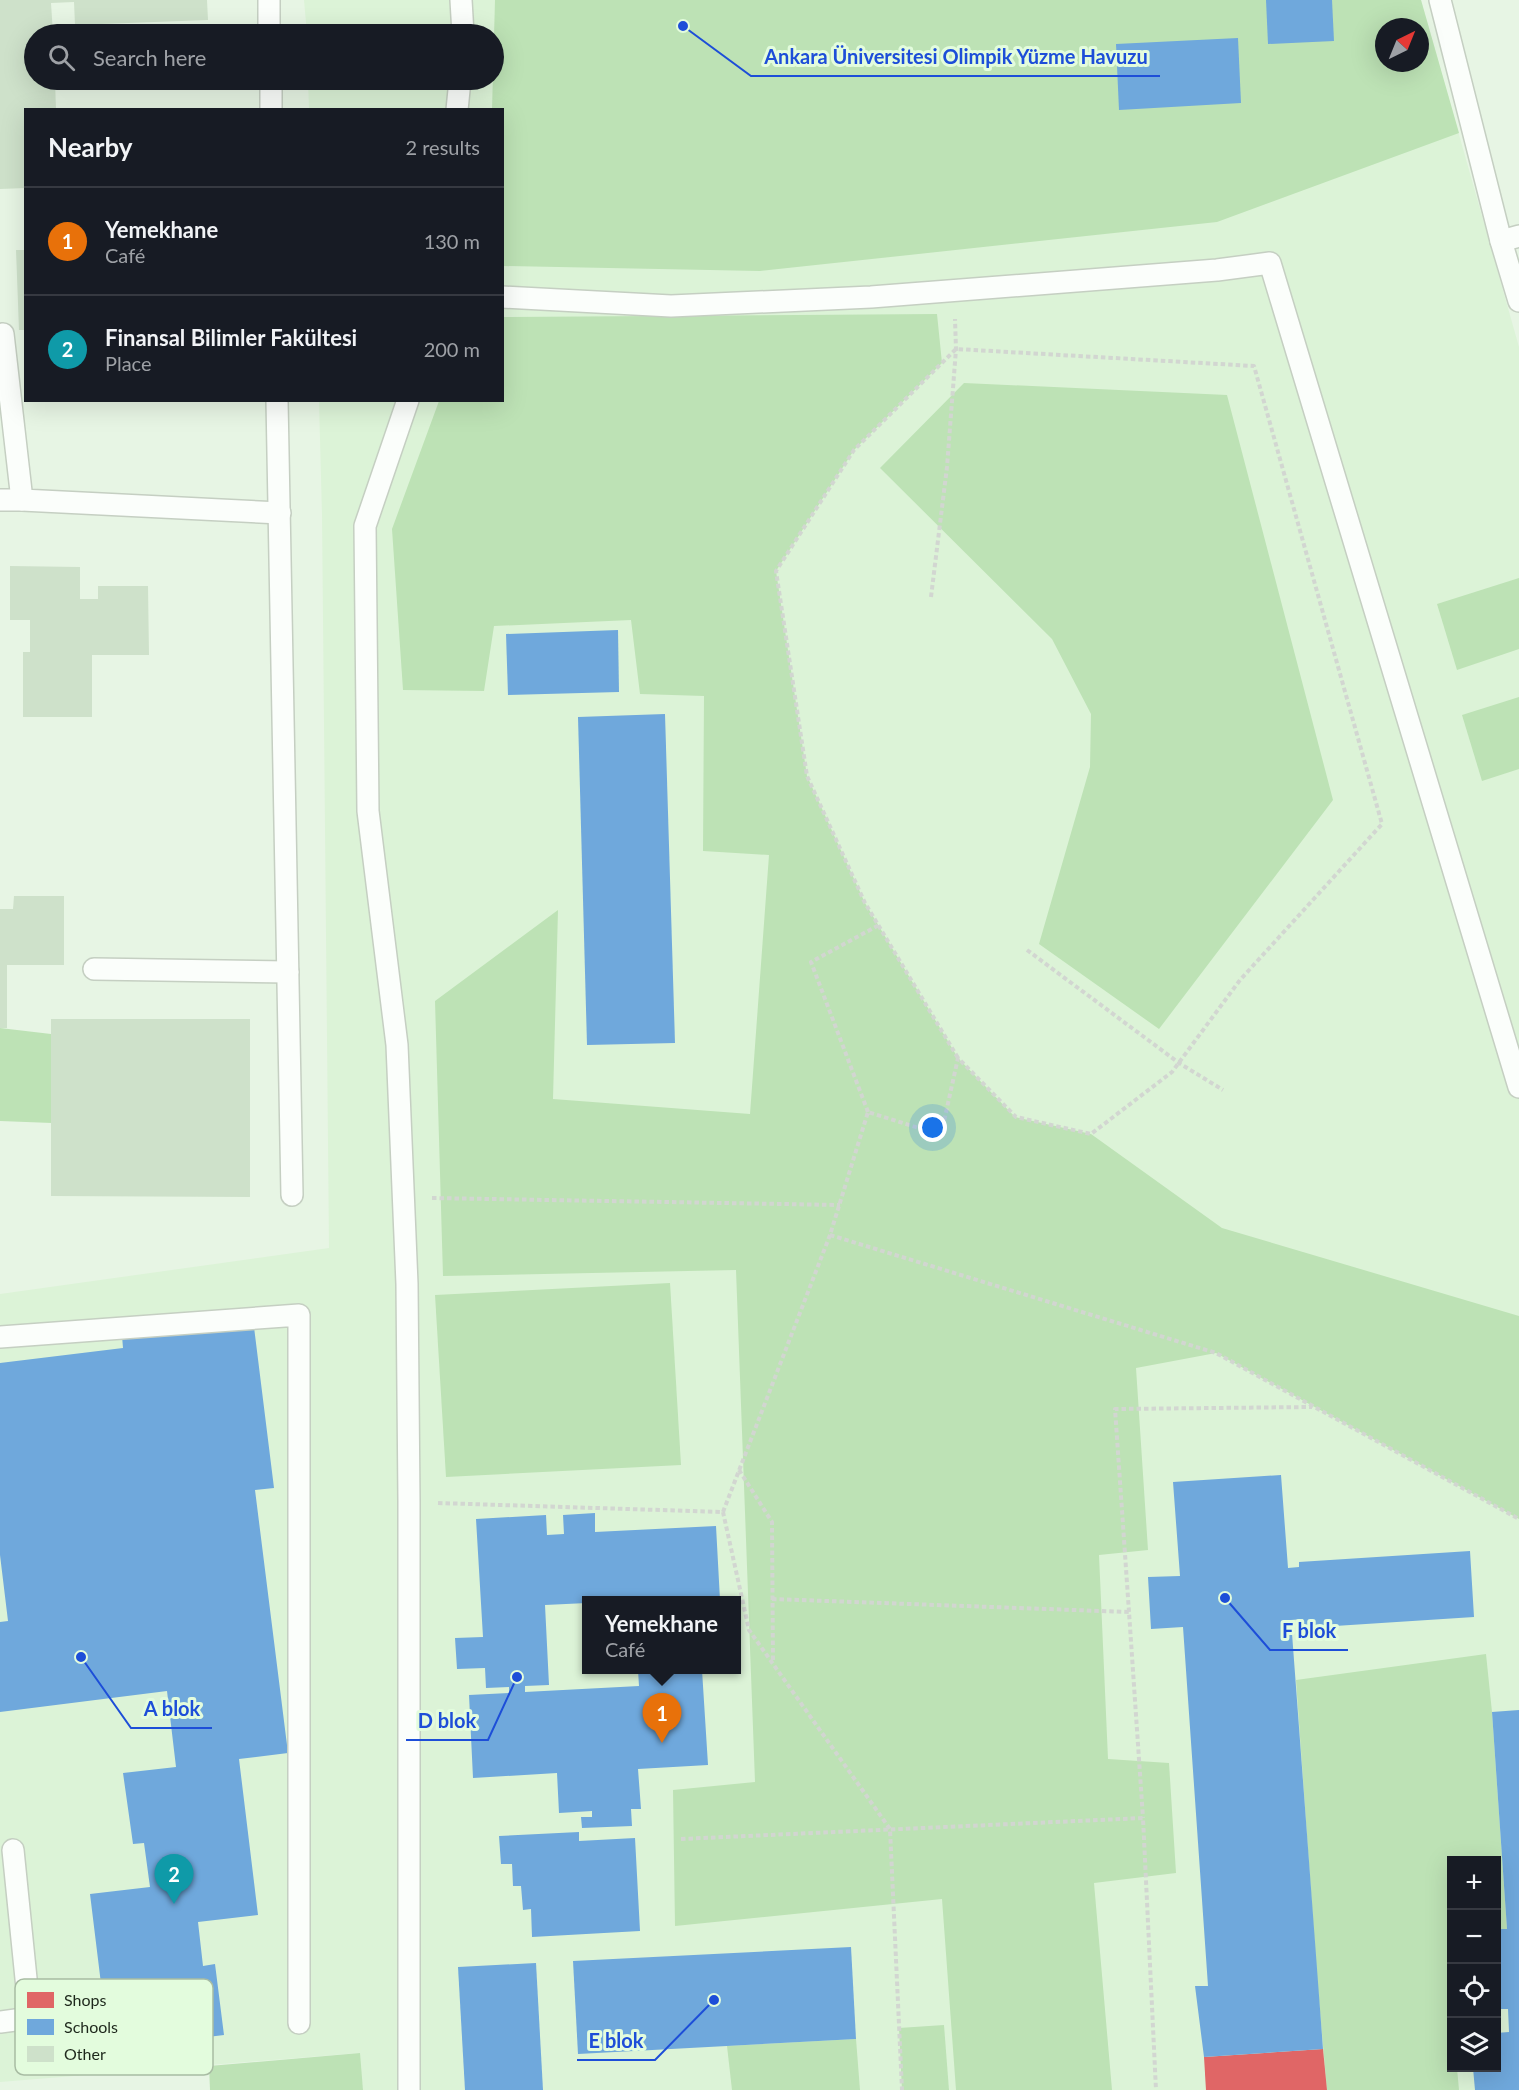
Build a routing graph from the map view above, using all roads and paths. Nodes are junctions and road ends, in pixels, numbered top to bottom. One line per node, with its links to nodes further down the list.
1 (268, 0): 4 (lane)
2 (461, 0): 5 (lane)
3 (1440, 0): 10 (lane)
4 (269, 24)
5 (462, 24)
6 (271, 90): 8 (lane)
7 (459, 90): 9 (lane)
8 (272, 108)
9 (458, 108)
10 (1510, 238): 12 (lane)
11 (504, 297): 27 (lane)
12 (1519, 301)
13 (3, 334): 18 (lane)
14 (956, 349): 20 (path); 21 (path); 26 (path)
15 (278, 402): 19 (lane)
16 (407, 402): 31 (lane)
17 (0, 500): 18 (lane)
18 (22, 500): 19 (lane)
19 (280, 513): 24 (lane)
20 (931, 597)
21 (879, 925): 25 (path); 29 (path)
22 (1027, 950): 26 (path)
23 (94, 969): 24 (lane)
24 (288, 972): 30 (lane)
25 (958, 1058): 26 (path); 29 (path)
26 (1179, 1063): 28 (path)
27 (1519, 1087)
28 (1223, 1090)
29 (868, 1112): 32 (path)
30 (292, 1194)
31 (404, 1197): 32 (path); 37 (lane)
32 (840, 1206): 33 (path)
33 (830, 1235): 35 (path); 36 (path)
34 (0, 1337): 50 (lane)
35 (1313, 1407): 39 (path); 41 (path)
36 (739, 1470): 38 (path); 40 (path)
37 (409, 1502): 38 (path); 51 (lane)
38 (723, 1512): 42 (path)
39 (1519, 1519)
40 (772, 1599): 41 (path); 42 (path)
41 (1129, 1612): 43 (path)
42 (773, 1663): 44 (path)
43 (1143, 1818): 44 (path); 53 (path)
44 (890, 1829): 45 (path); 52 (path)
45 (681, 1839)
46 (13, 1850): 47 (lane)
47 (26, 1979)
48 (15, 2020): 49 (lane)
49 (0, 2022)
50 (299, 2023)
51 (410, 2090)
52 (902, 2090)
53 (1156, 2090)

